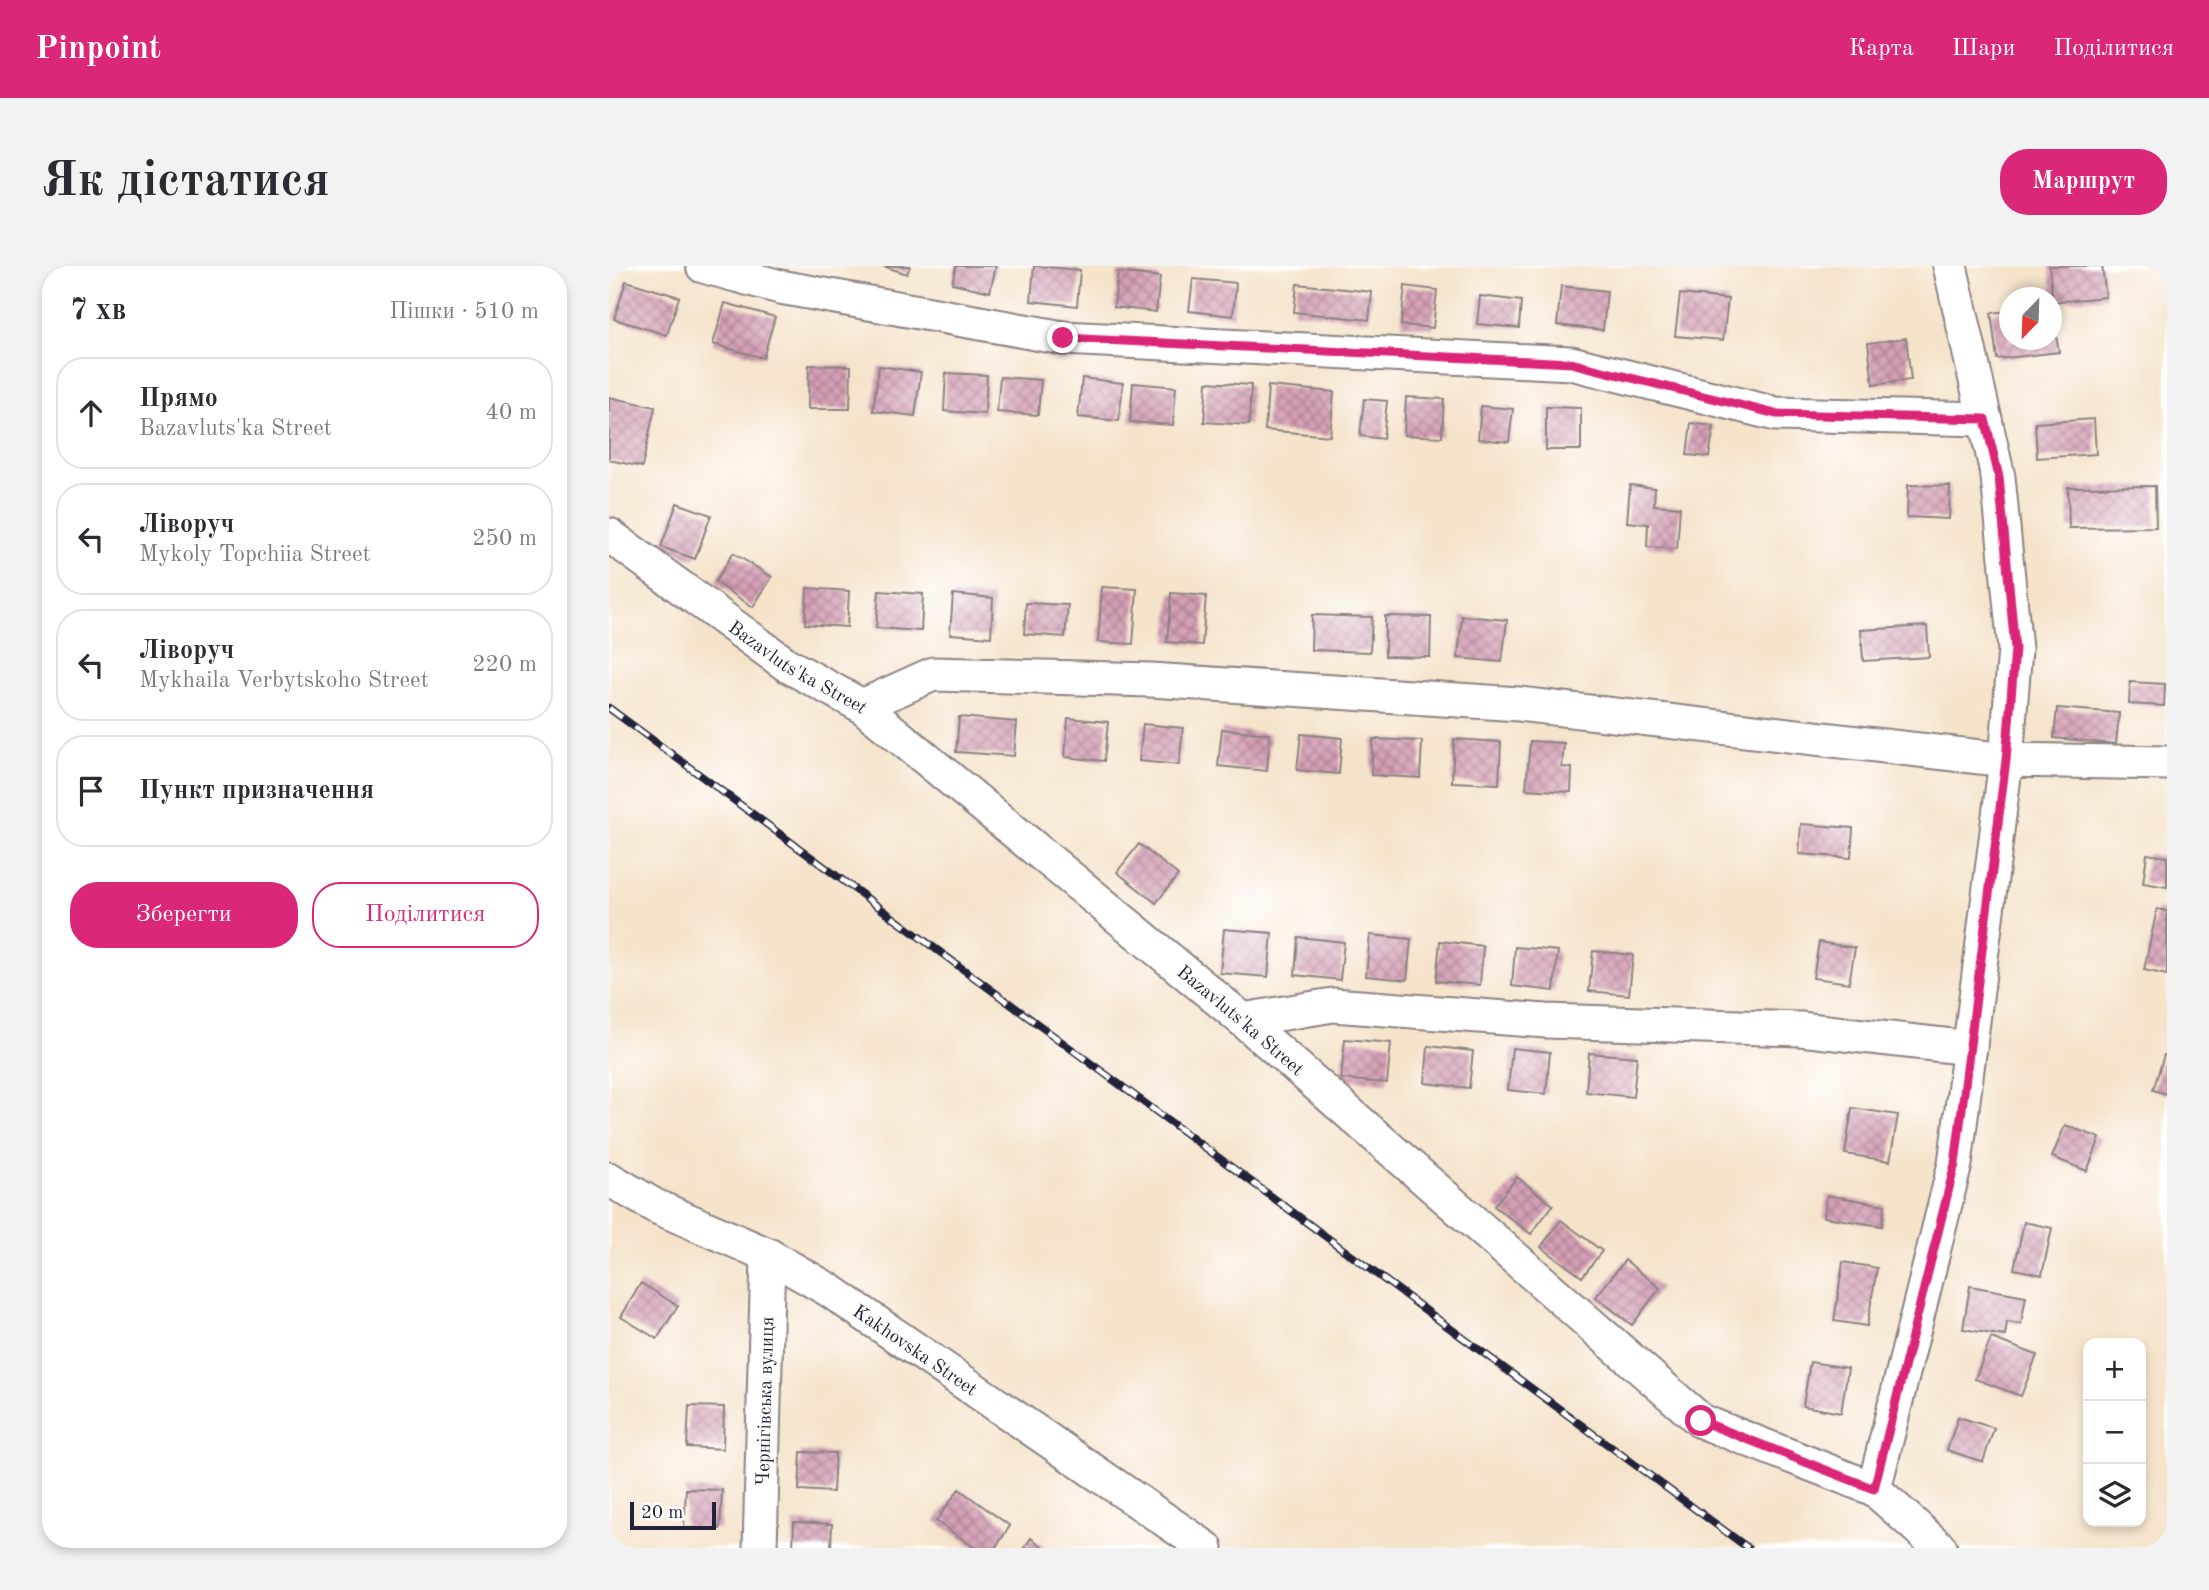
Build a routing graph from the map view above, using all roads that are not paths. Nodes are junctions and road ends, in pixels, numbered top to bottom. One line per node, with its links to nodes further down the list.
1 (703, 266): 3 (street)
2 (1950, 266): 4 (street)
3 (782, 277): 4 (street)
4 (1985, 419): 7 (street)
5 (609, 535): 6 (street, Bazavluts'ka Street)
6 (862, 706): 7 (street); 9 (street, Bazavluts'ka Street)
7 (2006, 760): 8 (street); 10 (street)
8 (2167, 763)
9 (1243, 1020): 10 (street); 13 (street, Bazavluts'ka Street)
10 (1970, 1048): 13 (street)
11 (609, 1179): 12 (street, Kakhovska Street)
12 (768, 1255): 14 (street, Чернігівська вулиця); 15 (street, Kakhovska Street)
13 (1874, 1489): 16 (street, Bazavluts'ka Street)
14 (760, 1548)
15 (1206, 1548)
16 (1940, 1548)

